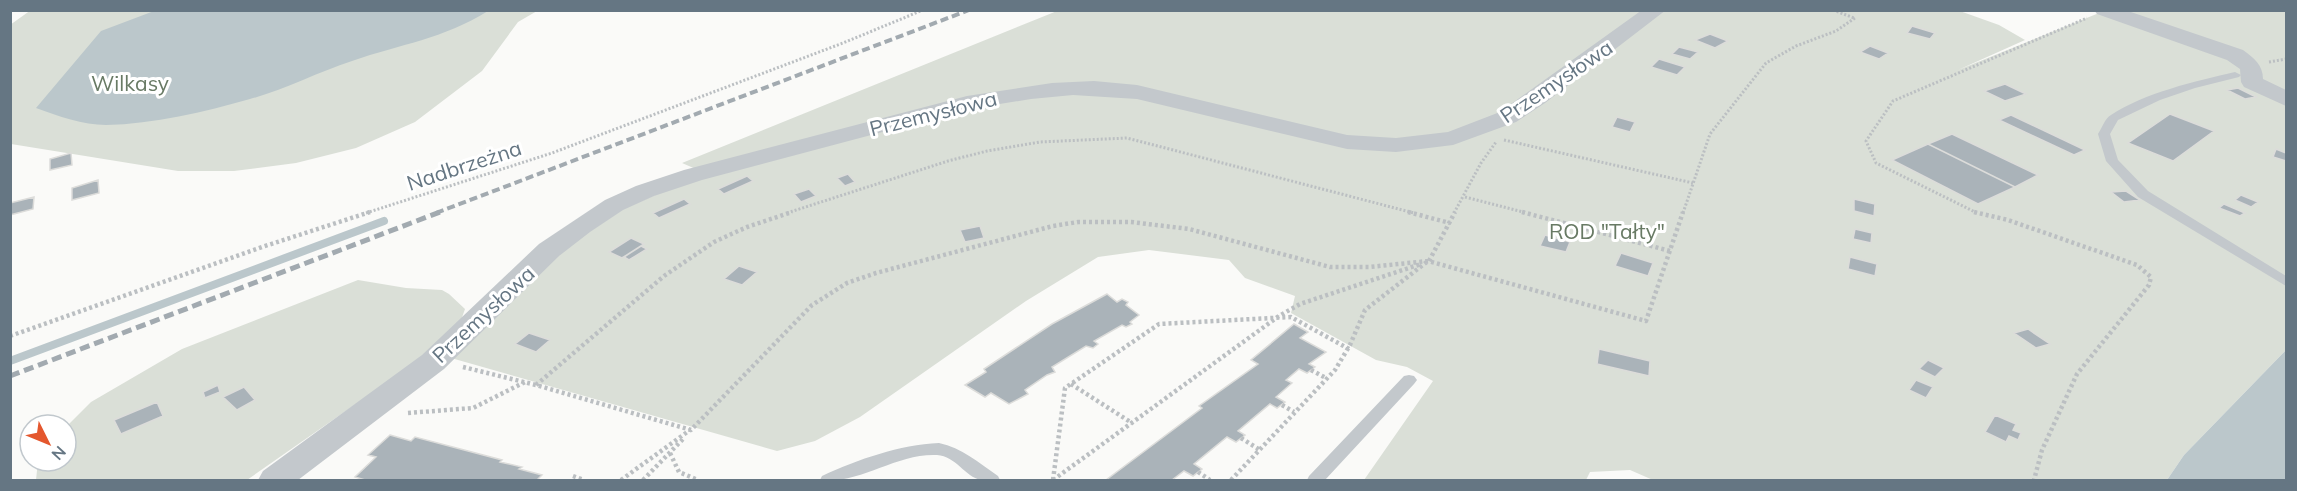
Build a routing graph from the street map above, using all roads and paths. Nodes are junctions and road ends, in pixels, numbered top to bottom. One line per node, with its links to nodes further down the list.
1 (923, 10): 14 (path, Nadbrzeżna)
2 (1656, 10): 16 (street, Przemysłowa)
3 (1833, 10): 7 (path)
4 (2105, 11): 5 (street); 44 (path)
5 (2243, 79): 6 (street); 12 (lane)
6 (2286, 99)
7 (1693, 183): 8 (path); 10 (path)
8 (1465, 197): 9 (path); 10 (path)
9 (1450, 222): 11 (path); 22 (path)
10 (1670, 250): 11 (path)
11 (1428, 261): 13 (path); 15 (path); 27 (path)
12 (2286, 282)
13 (1279, 316): 15 (path); 21 (path); 26 (path)
14 (10, 336)
15 (1348, 349): 18 (path)
16 (433, 362): 20 (path); 33 (street, Przemysłowa)
17 (1311, 370): 18 (path)
18 (1326, 378): 24 (path)
19 (1409, 380): 43 (lane)
20 (525, 382): 22 (path); 25 (path)
21 (1071, 384): 26 (path); 40 (path)
22 (536, 385): 27 (path)
23 (1281, 405): 24 (path)
24 (1294, 412): 29 (path)
25 (402, 414)
26 (1132, 423): 40 (path)
27 (691, 430): 30 (path); 35 (path)
28 (1241, 438): 29 (path)
29 (1260, 450): 42 (path)
30 (670, 452): 36 (path); 37 (path)
31 (1198, 472): 41 (path)
32 (573, 476): 34 (path)
33 (275, 480)
34 (584, 480)
35 (621, 480)
36 (642, 480)
37 (698, 480)
38 (828, 480): 39 (lane)
39 (992, 480)
40 (1053, 480)
41 (1210, 480)
42 (1231, 480)
43 (1315, 480)
44 (2034, 480)

